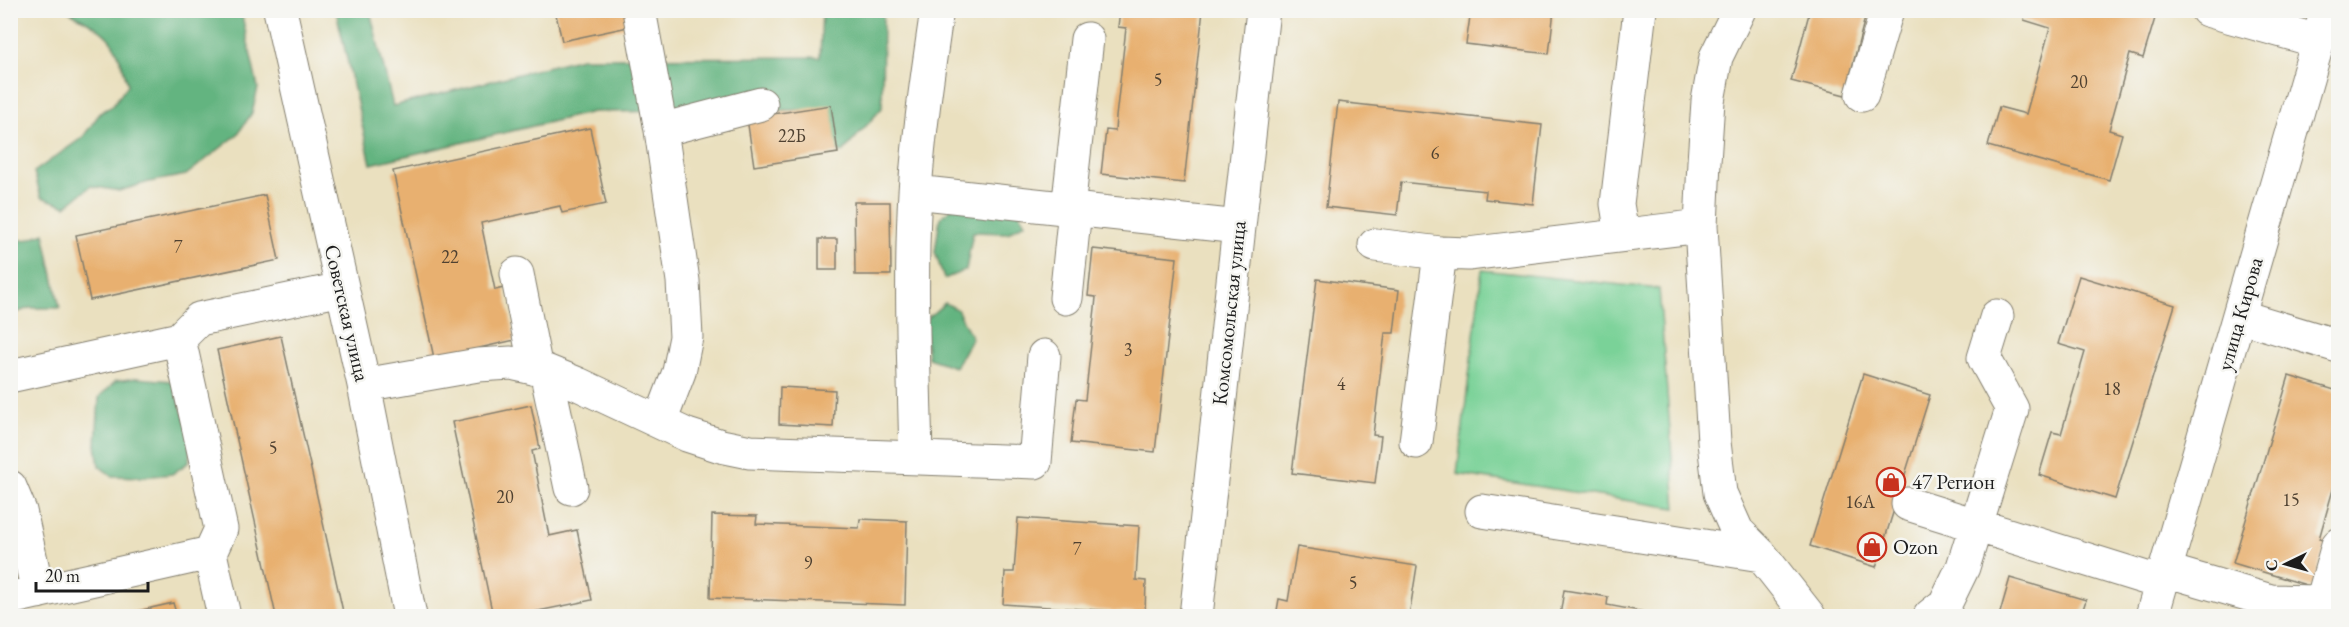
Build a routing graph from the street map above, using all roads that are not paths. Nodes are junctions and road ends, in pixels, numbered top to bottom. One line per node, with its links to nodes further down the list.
1 (280, 10): 22 (street, Советская улица)
2 (639, 10): 13 (street)
3 (937, 10): 14 (street)
4 (1263, 10): 17 (street, Комсомольская улица)
5 (1640, 10): 18 (street)
6 (1739, 10): 16 (street)
7 (1887, 10): 11 (street)
8 (2207, 10): 9 (street)
9 (2322, 26): 25 (street, улица Кирова)
10 (1087, 39): 15 (street)
11 (1862, 95)
12 (761, 104): 13 (street)
13 (661, 130): 32 (street)
14 (915, 192): 15 (street); 34 (street)
15 (1072, 209): 17 (street); 23 (street)
16 (1701, 226): 18 (street); 42 (street)
17 (1239, 227): 48 (street, Комсомольская улица)
18 (1622, 235): 20 (street)
19 (1375, 245): 20 (street)
20 (1440, 254): 33 (street)
21 (517, 274): 29 (street)
22 (342, 289): 26 (street); 31 (street, Советская улица)
23 (1066, 298)
24 (1997, 316): 39 (street)
25 (2239, 316): 27 (street); 43 (street, улица Кирова)
26 (179, 339): 30 (street); 41 (street)
27 (2338, 346)
28 (1044, 356): 34 (street)
29 (541, 370): 31 (street); 32 (street); 36 (street)
30 (10, 376)
31 (364, 385): 47 (street, Советская улица)
32 (660, 422): 34 (street)
33 (1416, 442)
34 (916, 458)
35 (10, 488): 44 (street)
36 (571, 488)
37 (1908, 504): 39 (street)
38 (1482, 511): 42 (street)
39 (1976, 525): 43 (street); 50 (street)
40 (2338, 545): 45 (street)
41 (210, 553): 44 (street); 46 (street)
42 (1761, 555): 49 (street)
43 (2164, 577): 45 (street); 51 (street, улица Кирова)
44 (24, 595)
45 (2330, 605)
46 (224, 616)
47 (410, 616)
48 (1196, 616)
49 (1809, 616)
50 (1930, 616)
51 (2152, 616)

